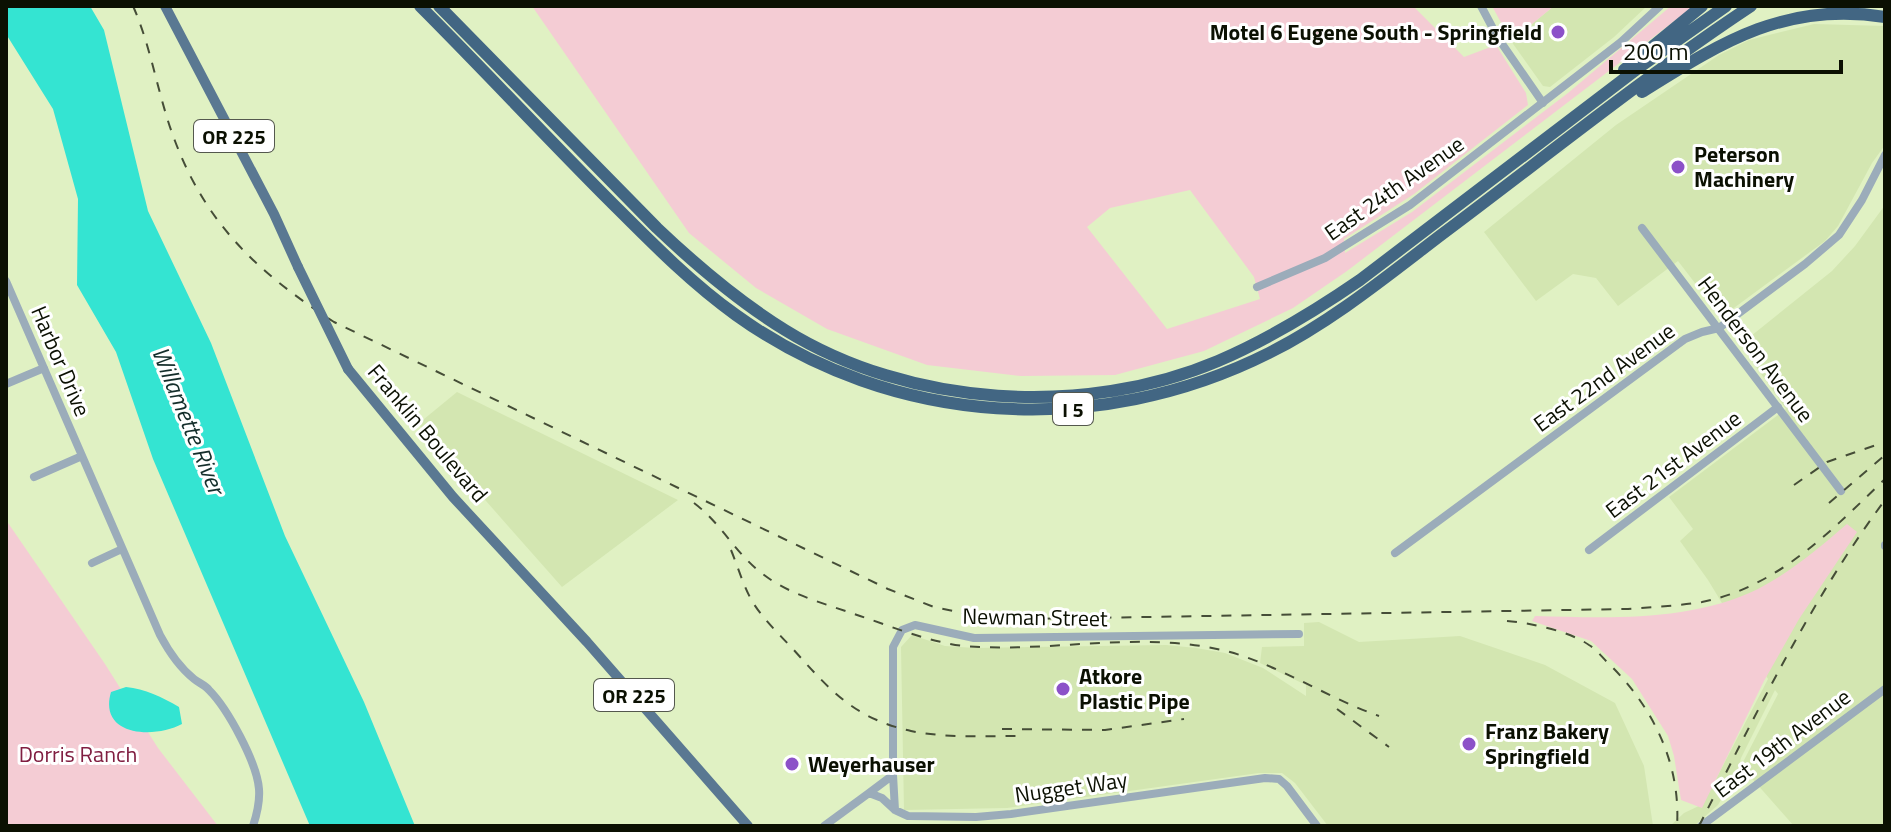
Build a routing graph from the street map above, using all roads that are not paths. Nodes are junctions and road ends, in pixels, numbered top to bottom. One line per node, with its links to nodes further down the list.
1 (165, 6): 34 (main road, Franklin Boulevard / OR 225, bridge)
2 (420, 6): 12 (highway, I 5)
3 (439, 6): 11 (highway, I 5)
4 (1481, 6): 10 (street)
5 (1660, 6): 10 (street, East 24th Avenue)
6 (1702, 6): 11 (highway)
7 (1726, 6): 11 (highway, I 5)
8 (1751, 6): 12 (highway, I 5)
9 (1885, 17): 12 (highway)
10 (1543, 103): 16 (street, East 24th Avenue)
11 (1565, 124)
12 (1578, 132)
13 (1885, 155): 17 (street, East 22nd Avenue)
14 (1642, 228): 17 (street, Henderson Avenue)
15 (6, 281): 18 (street, Harbor Drive)
16 (1257, 287)
17 (1719, 328): 20 (street, Henderson Avenue); 26 (street, East 22nd Avenue)
18 (44, 368): 19 (street); 21 (street, Harbor Drive)
19 (6, 384)
20 (1778, 407): 23 (street, Henderson Avenue); 25 (street, East 21st Avenue)
21 (82, 456): 22 (street); 24 (street, Harbor Drive)
22 (34, 477)
23 (1841, 491)
24 (122, 549): 27 (street); 33 (street, Harbor Drive)
25 (1589, 550)
26 (1395, 553)
27 (92, 563)
28 (1299, 634): 30 (street, Newman Street)
29 (1885, 689): 37 (street, East 19th Avenue)
30 (893, 775): 31 (street); 32 (street)
31 (869, 793): 32 (street, Nugget Way); 35 (street)
32 (895, 810): 36 (street, Nugget Way)
33 (253, 826)
34 (748, 826)
35 (824, 826)
36 (1317, 826)
37 (1701, 826)

